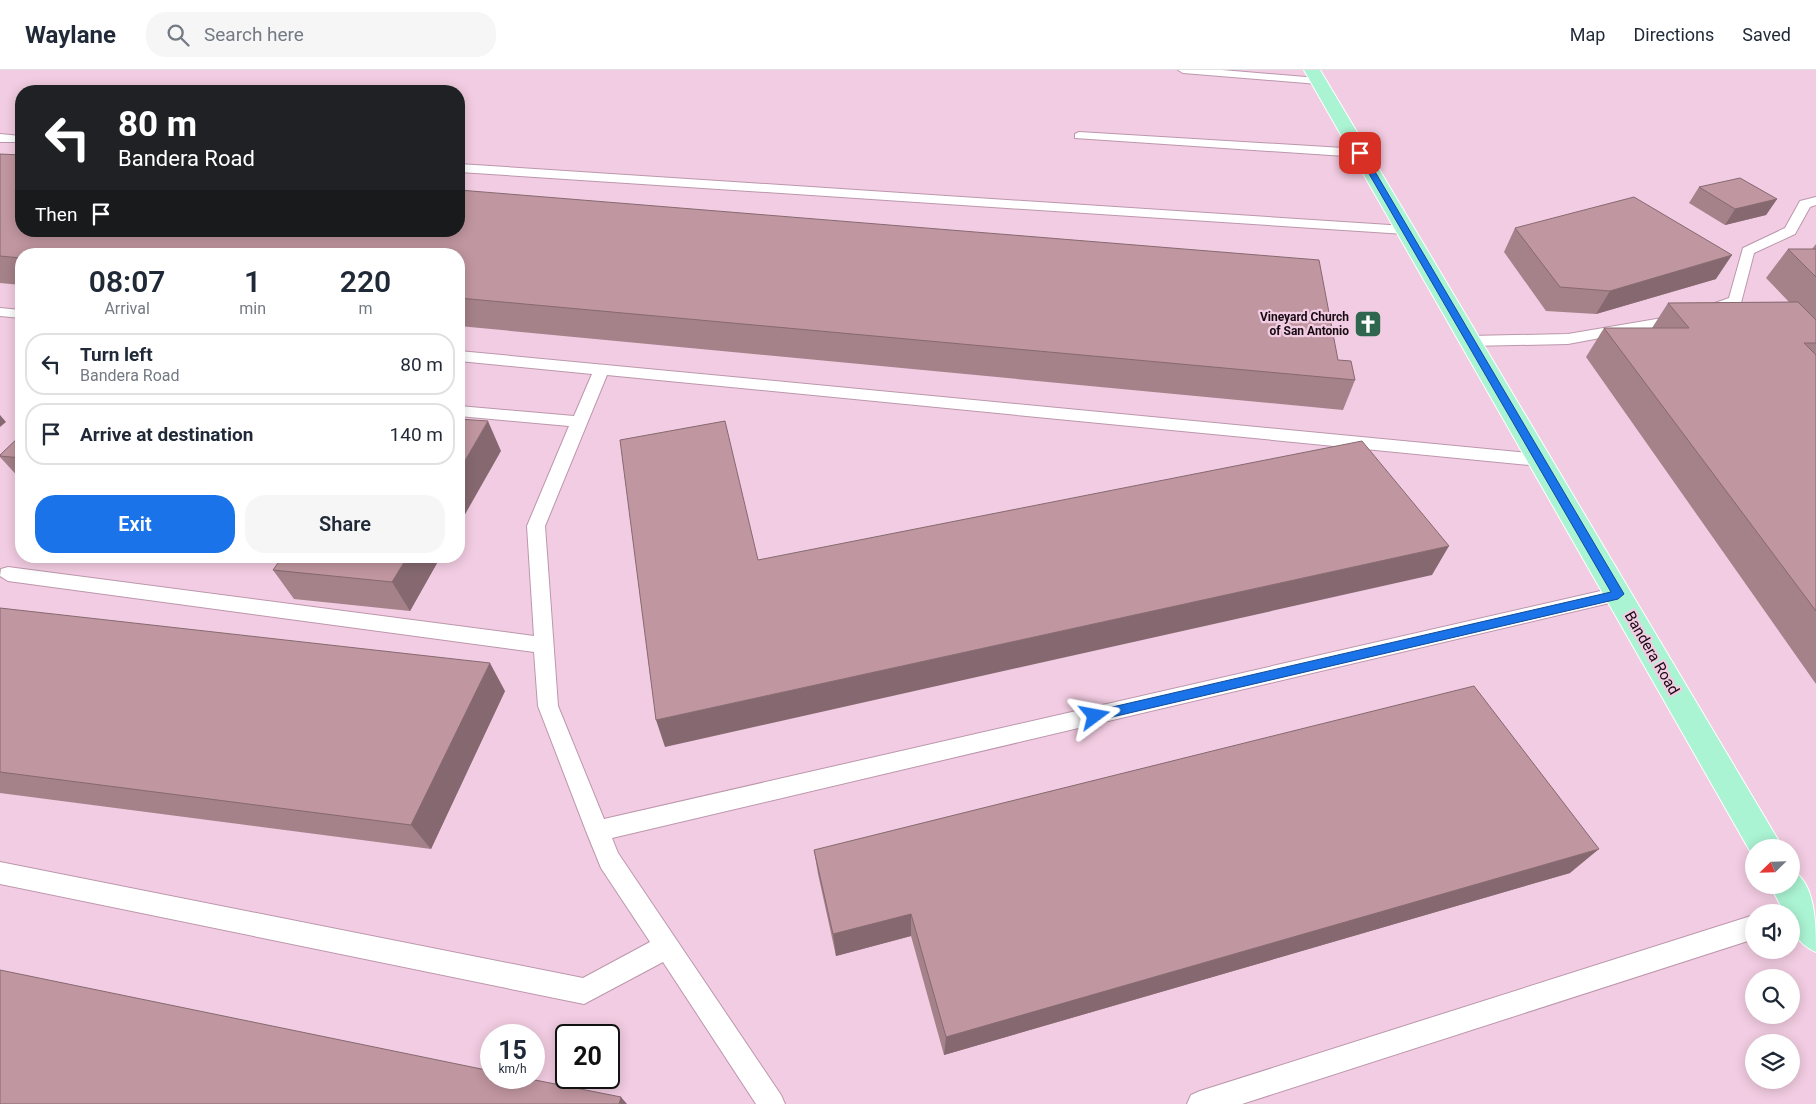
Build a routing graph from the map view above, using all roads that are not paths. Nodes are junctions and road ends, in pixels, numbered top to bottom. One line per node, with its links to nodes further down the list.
1 (1183, 70): 2 (lane)
2 (1315, 75): 6 (main road, Bandera Road)
3 (1079, 136): 6 (lane)
4 (0, 138): 5 (lane)
5 (15, 139)
6 (1360, 153): 9 (main road, Bandera Road)
7 (465, 168): 9 (lane)
8 (1816, 201): 12 (lane)
9 (1405, 230): 12 (main road, Bandera Road)
10 (0, 312): 11 (lane)
11 (15, 313)
12 (1470, 341): 17 (main road, Bandera Road)
13 (465, 357): 14 (lane)
14 (601, 370): 16 (lane); 17 (lane)
15 (465, 412): 16 (lane)
16 (579, 422): 20 (lane)
17 (1540, 460): 19 (main road, Bandera Road)
18 (8, 574): 20 (lane)
19 (1618, 594): 21 (lane); 22 (main road, Bandera Road)
20 (544, 645): 21 (lane)
21 (598, 831): 25 (lane)
22 (1761, 839)
23 (0, 872): 25 (lane)
24 (1745, 930): 27 (lane)
25 (667, 946): 26 (lane)
26 (772, 1104)
27 (1200, 1104)

